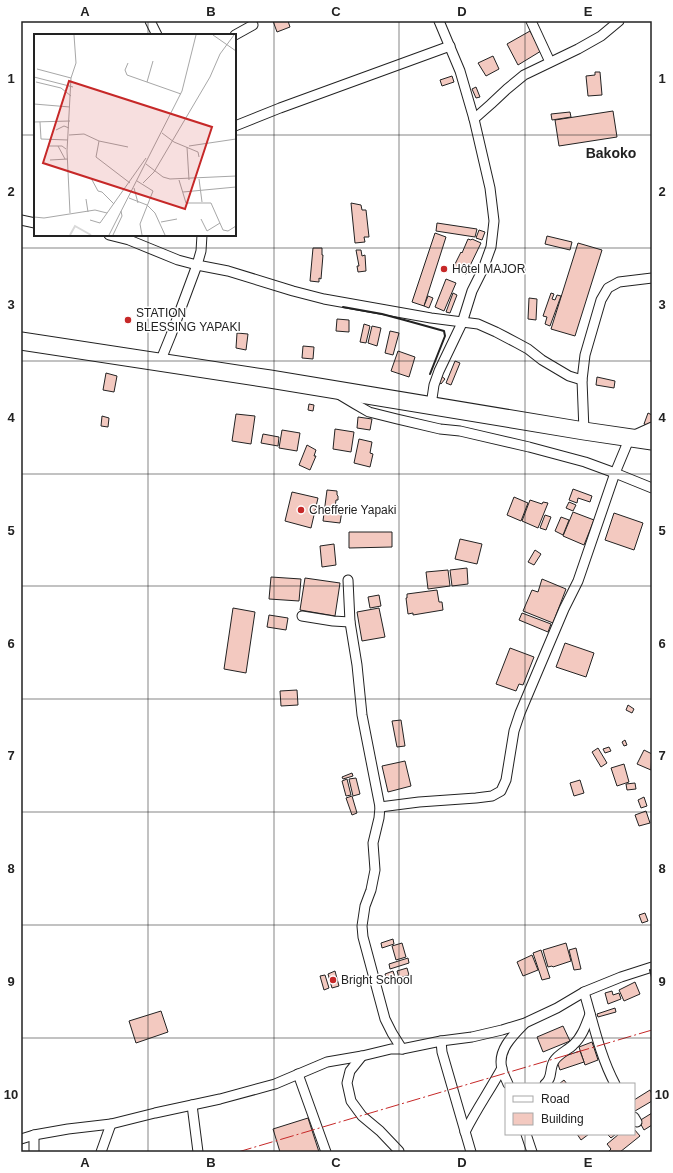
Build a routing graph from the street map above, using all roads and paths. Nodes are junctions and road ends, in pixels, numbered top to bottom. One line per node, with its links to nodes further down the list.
1 (150, 21): 6 (street)
2 (439, 21): 8 (street)
3 (530, 21): 9 (street)
4 (619, 21): 9 (street)
5 (253, 25): 7 (street)
6 (156, 34)
7 (236, 34)
8 (450, 46): 10 (street); 11 (street)
9 (550, 62): 10 (street)
10 (474, 119): 18 (street)
11 (236, 126)
12 (21, 220): 13 (street)
13 (34, 223)
14 (113, 236): 16 (street)
15 (202, 236): 16 (street)
16 (197, 265): 18 (street); 20 (street)
17 (652, 278): 21 (street)
18 (462, 323): 21 (street); 23 (street)
19 (21, 341): 20 (highway)
20 (160, 362): 22 (highway)
21 (582, 380): 25 (street)
22 (332, 389): 23 (highway); 28 (street)
23 (431, 405): 25 (highway)
24 (652, 426): 26 (street)
25 (584, 431): 26 (highway)
26 (630, 437): 27 (highway); 28 (street)
27 (652, 441)
28 (615, 473): 29 (street); 33 (street)
29 (652, 488)
30 (348, 580): 32 (street)
31 (302, 616): 32 (street)
32 (350, 622): 33 (street)
33 (380, 807): 39 (street)
34 (652, 968): 35 (street)
35 (584, 992): 36 (street); 37 (street)
36 (590, 1014): 44 (street); 45 (street)
37 (524, 1023): 38 (street); 41 (street)
38 (441, 1041): 39 (street); 48 (street)
39 (402, 1049): 40 (street)
40 (362, 1056): 42 (street); 52 (street)
41 (502, 1068): 43 (street); 48 (street)
42 (298, 1074): 46 (street); 56 (street)
43 (508, 1083)
44 (546, 1083)
45 (614, 1083)
46 (192, 1105): 47 (street); 55 (street)
47 (111, 1124): 49 (street); 54 (street)
48 (465, 1132): 57 (street)
49 (34, 1135): 51 (street); 53 (street)
50 (526, 1135): 58 (street)
51 (21, 1139)
52 (399, 1151)
53 (34, 1152)
54 (101, 1152)
55 (198, 1152)
56 (326, 1152)
57 (471, 1152)
58 (532, 1152)

